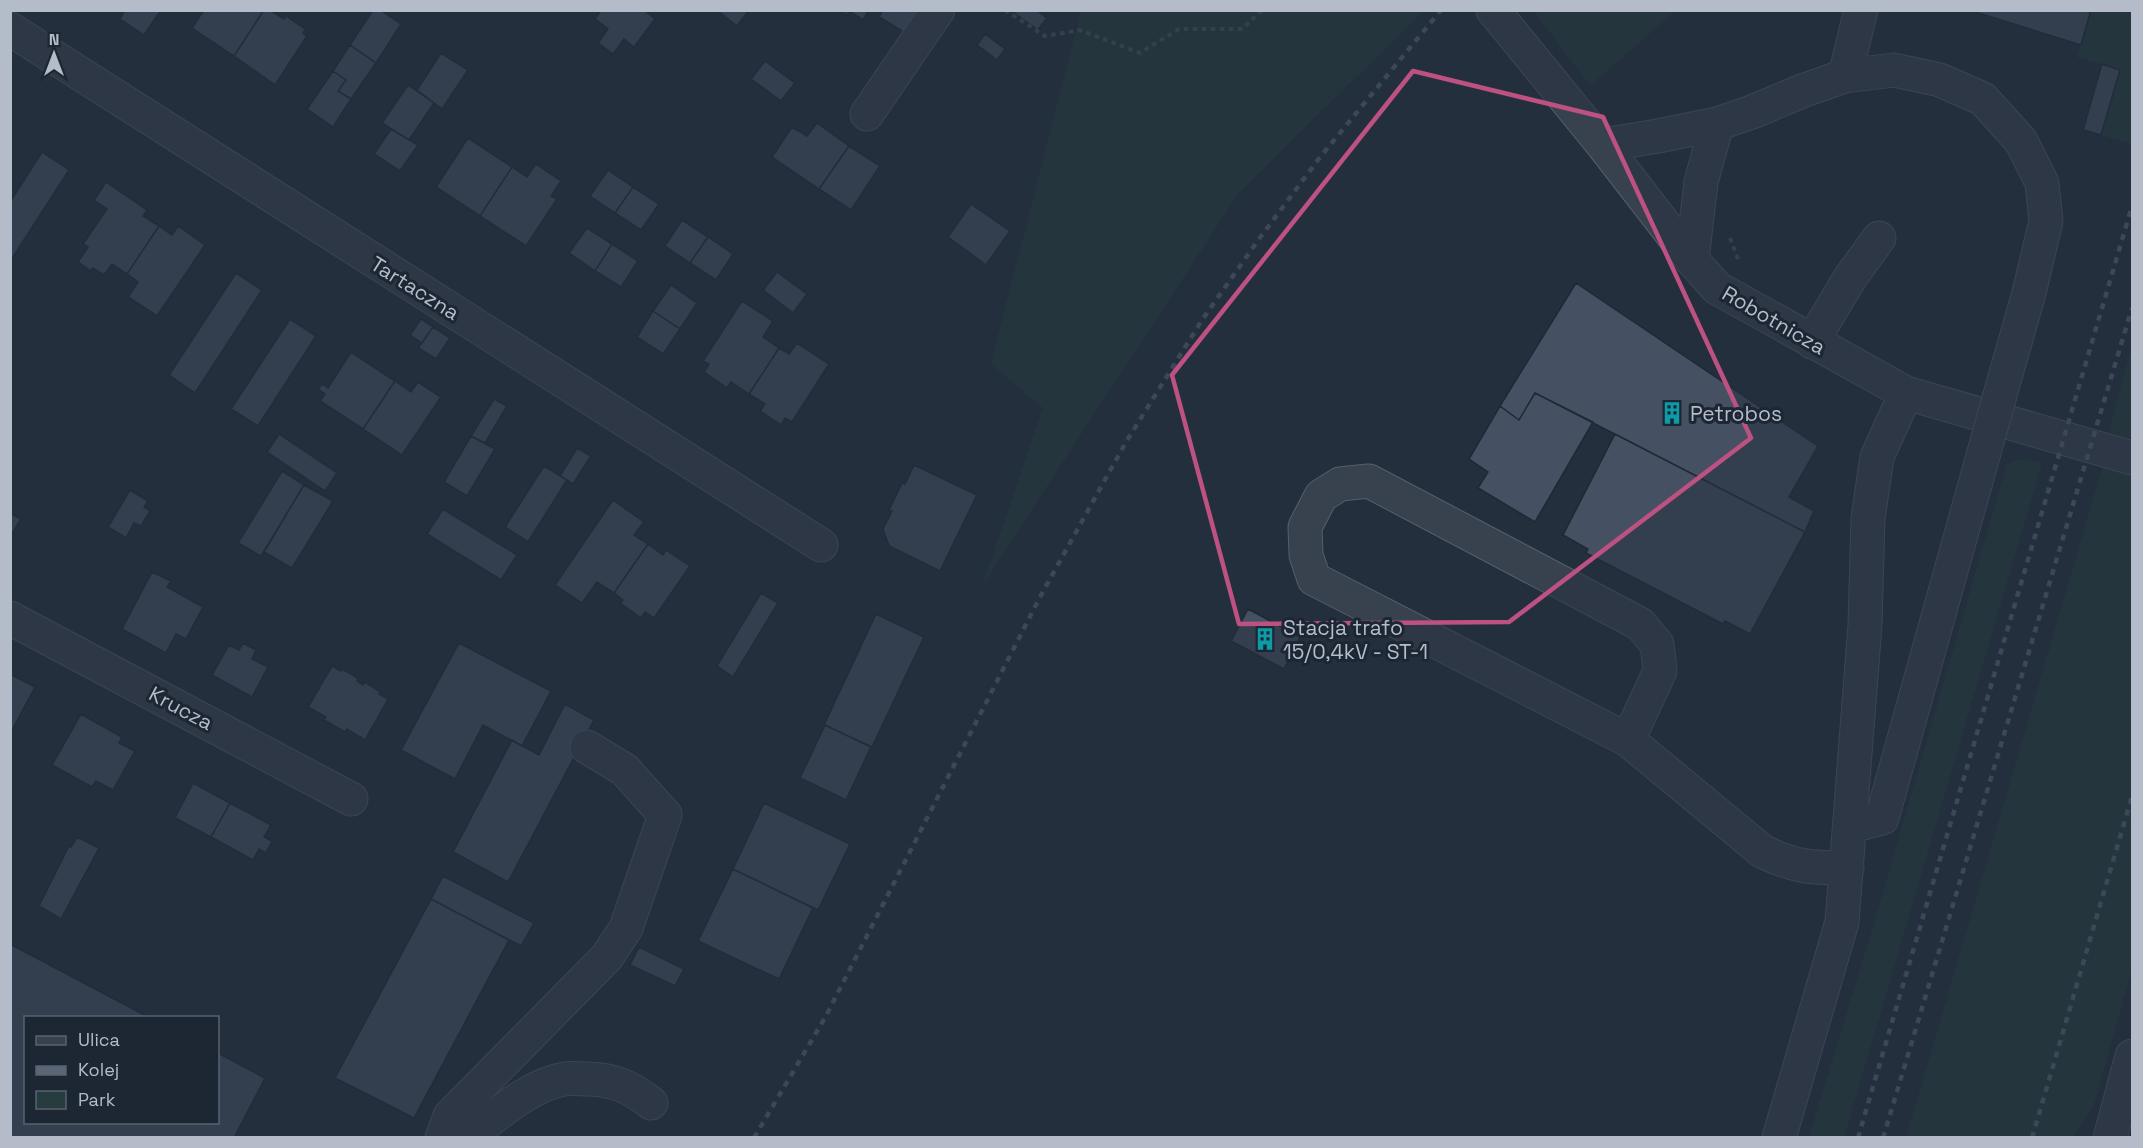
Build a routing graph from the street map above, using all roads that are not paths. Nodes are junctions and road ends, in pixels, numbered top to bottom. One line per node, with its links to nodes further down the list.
1 (938, 10): 6 (street)
2 (1493, 10): 8 (street, Robotnicza)
3 (1861, 10): 5 (street)
4 (10, 29): 14 (street, Tartaczna)
5 (1845, 76): 7 (street); 19 (street, bridge)
6 (867, 114)
7 (1717, 124): 8 (street); 10 (street)
8 (1603, 145): 10 (street, Robotnicza)
9 (1879, 238): 11 (street)
10 (1692, 260): 11 (street, Robotnicza)
11 (1812, 342): 12 (street, Robotnicza)
12 (1906, 393): 13 (street, Robotnicza); 19 (street)
13 (2133, 458)
14 (821, 545)
15 (10, 618): 18 (street, Krucza)
16 (1628, 740): 16 (street); 20 (street)
17 (587, 747): 23 (street)
18 (351, 799)
19 (1851, 826): 20 (street)
20 (1847, 868): 25 (street)
21 (2133, 1056): 26 (street)
22 (651, 1103): 24 (street)
23 (442, 1137)
24 (466, 1137)
25 (1779, 1137)
26 (2110, 1137)

